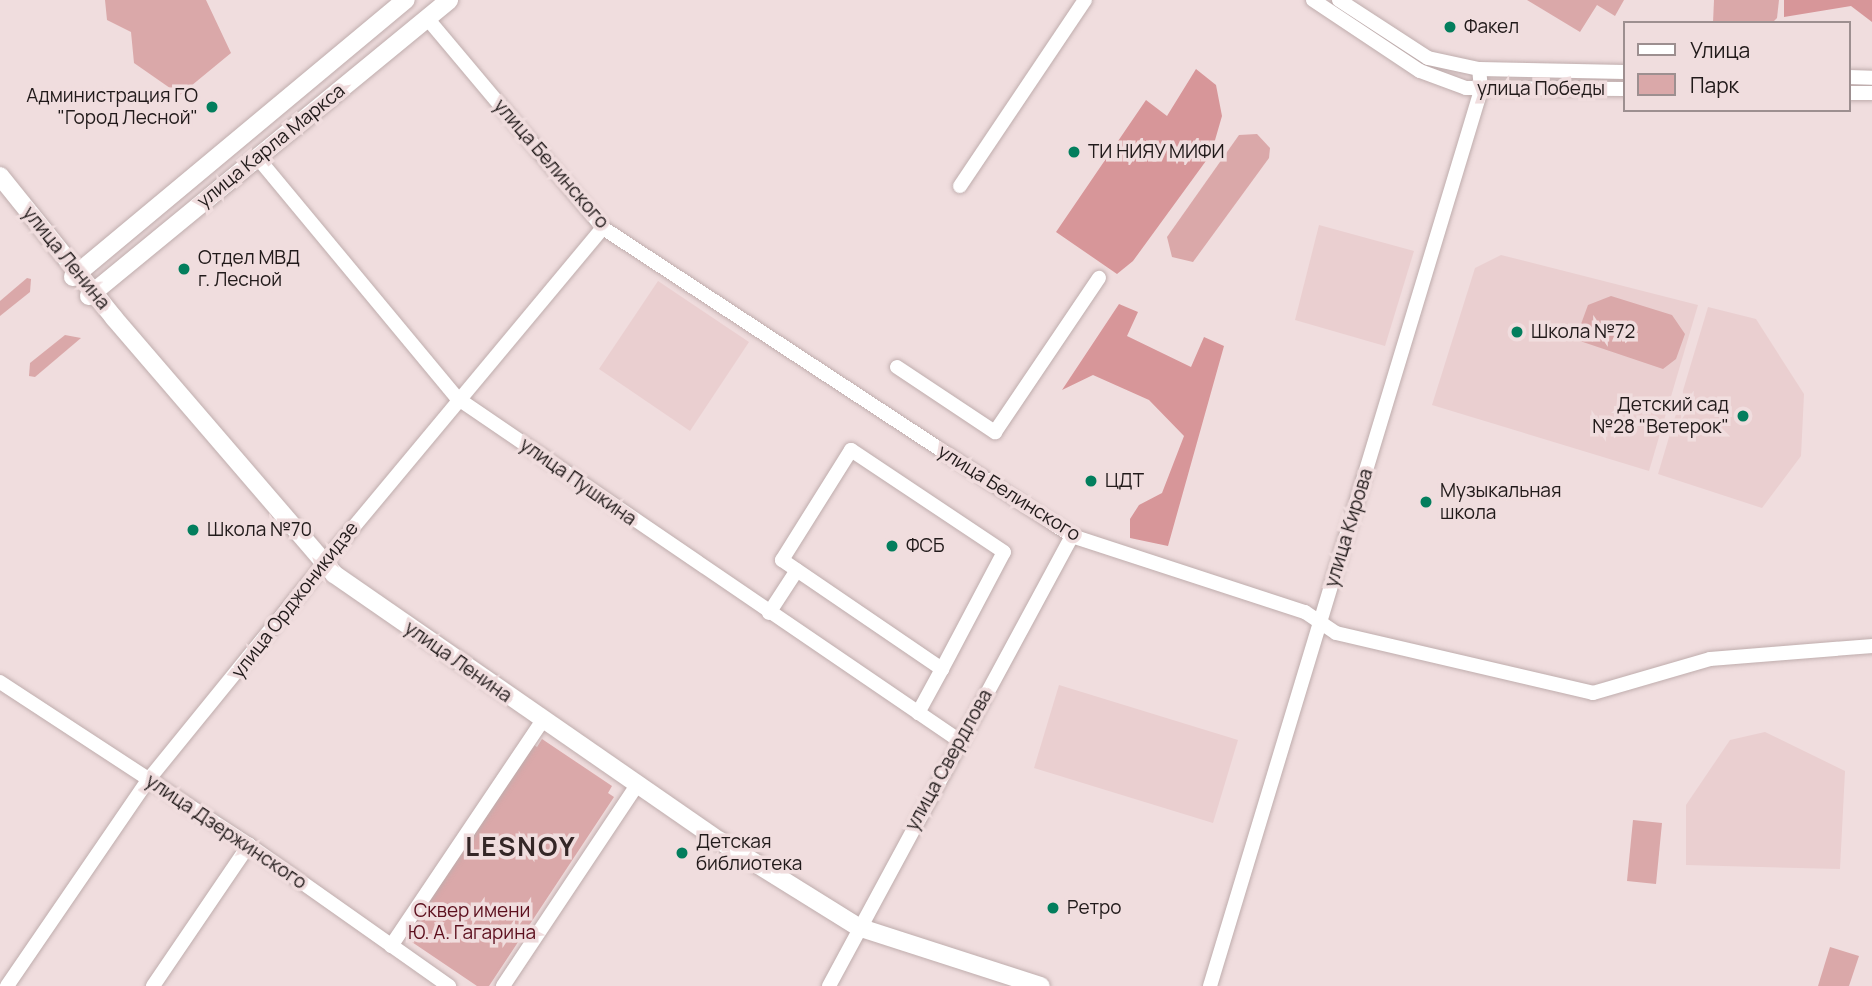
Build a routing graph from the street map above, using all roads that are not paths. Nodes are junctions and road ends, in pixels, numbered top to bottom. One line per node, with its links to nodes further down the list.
1 (405, 0): 21 (main road, улица Карла Маркса)
2 (412, 0): 7 (main road, улица Белинского)
3 (449, 0): 7 (main road, улица Карла Маркса)
4 (1085, 0): 19 (street)
5 (1313, 0): 13 (street, улица Победы)
6 (1339, 0): 8 (street, улица Победы)
7 (427, 18): 16 (main road, улица Карла Маркса); 20 (street, улица Белинского)
8 (1479, 69): 9 (street, улица Победы); 13 (street, улица Кирова)
9 (1624, 72)
10 (1851, 77): 11 (street)
11 (1872, 78)
12 (1624, 89): 13 (street, улица Победы)
13 (1481, 90): 30 (street, улица Кирова)
14 (1851, 93): 15 (street)
15 (1872, 93)
16 (257, 157): 23 (main road, улица Карла Маркса); 25 (street, улица Пушкина)
17 (0, 176): 21 (main road, улица Ленина)
18 (0, 184): 21 (main road)
19 (960, 186)
20 (603, 228): 25 (street, улица Орджоникидзе); 26 (street, улица Белинского)
21 (75, 275): 23 (main road, улица Ленина)
22 (1099, 278): 24 (street)
23 (91, 294): 27 (main road, улица Ленина)
24 (897, 367)
25 (457, 398): 27 (street, улица Орджоникидзе); 29 (street, улица Пушкина)
26 (1072, 536): 30 (street, улица Белинского); 36 (street, улица Свердлова)
27 (319, 568): 35 (main road, улица Ленина); 37 (street, улица Орджоникидзе)
28 (797, 570): 29 (street); 32 (street); 32 (street)
29 (769, 613): 34 (street, улица Пушкина)
30 (1319, 623): 31 (street, улица Белинского); 50 (street, улица Кирова)
31 (1872, 646)
32 (942, 669): 34 (street)
33 (0, 682): 37 (street, улица Дзержинского)
34 (918, 713): 36 (street, улица Пушкина)
35 (541, 723): 38 (main road, улица Ленина); 41 (street)
36 (960, 741): 40 (street, улица Свердлова)
37 (149, 779): 39 (street, улица Дзержинского); 43 (street, улица Орджоникидзе)
38 (636, 787): 40 (main road, улица Ленина); 46 (street)
39 (249, 845): 41 (street, улица Дзержинского); 44 (street)
40 (857, 929): 47 (street, улица Свердлова); 48 (main road); 49 (main road, улица Ленина)
41 (391, 946): 42 (street, улица Дзержинского)
42 (432, 981): 45 (street, улица Дзержинского)
43 (7, 986)
44 (153, 986)
45 (449, 986)
46 (503, 986)
47 (830, 986)
48 (1022, 986)
49 (1041, 986)
50 (1210, 986)

